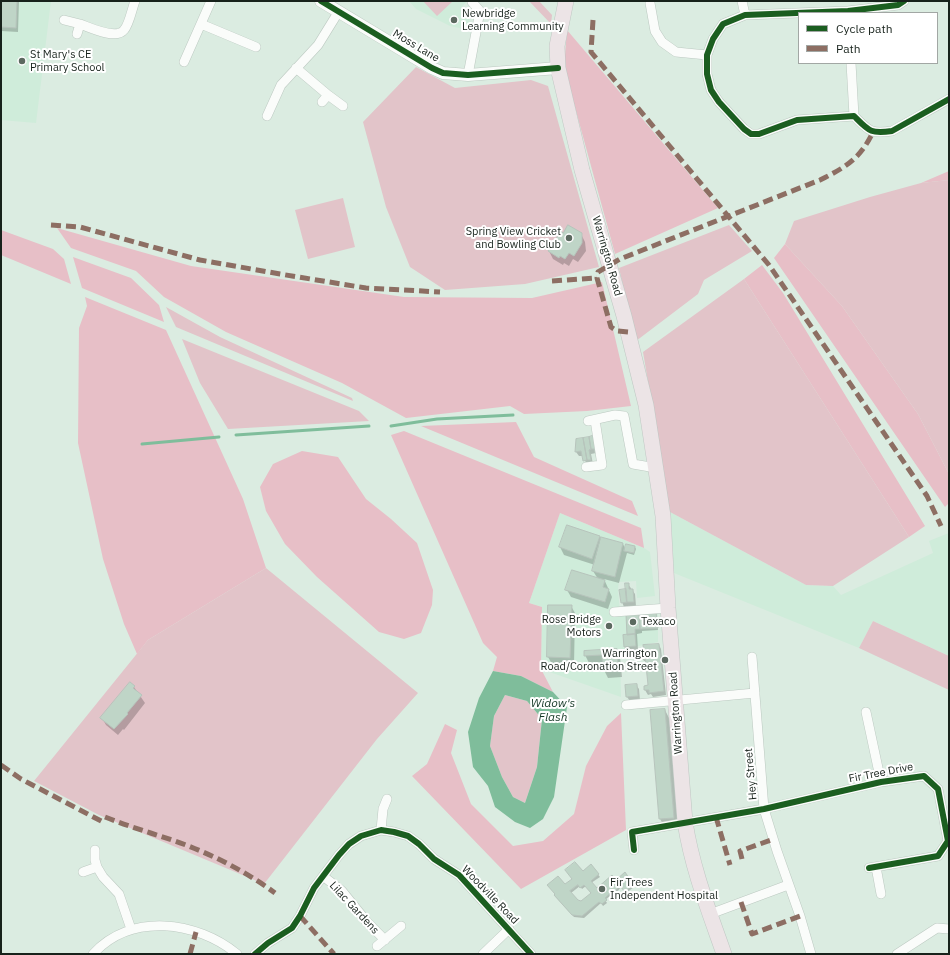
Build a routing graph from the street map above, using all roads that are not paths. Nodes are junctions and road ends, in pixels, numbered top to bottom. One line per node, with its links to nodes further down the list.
1 (135, 1): 17 (street)
2 (212, 1): 18 (street)
3 (321, 1): 10 (street, Moss Lane)
4 (566, 1): 25 (main road, Warrington Road)
5 (742, 1): 15 (street)
6 (830, 1): 11 (street)
7 (904, 1): 13 (street)
8 (472, 2): 26 (street)
9 (650, 3): 21 (street)
10 (339, 11): 24 (street); 26 (street, Moss Lane)
11 (831, 11): 12 (street); 13 (street)
12 (810, 12)
13 (848, 12)
14 (798, 13): 15 (street)
15 (745, 15): 21 (street)
16 (64, 20): 17 (street)
17 (80, 24): 19 (street)
18 (201, 24): 20 (street); 22 (street)
19 (77, 34)
20 (256, 48)
21 (707, 55): 30 (street)
22 (184, 62)
23 (851, 64): 30 (street)
24 (296, 68): 28 (street); 29 (street)
25 (558, 68): 26 (street, Moss Lane); 32 (main road, Warrington Road)
26 (468, 75)
27 (949, 99): 30 (street)
28 (343, 106)
29 (267, 116)
30 (854, 116)
31 (586, 467): 32 (street)
32 (656, 468): 33 (main road, Warrington Road)
33 (668, 608): 34 (street); 37 (main road, Warrington Road)
34 (614, 612)
35 (752, 657): 36 (street, Hey Street)
36 (755, 693): 37 (street); 42 (street, Hey Street)
37 (675, 700): 38 (street); 43 (main road, Warrington Road)
38 (626, 706)
39 (866, 712): 40 (street)
40 (881, 782): 42 (street, Fir Tree Drive); 51 (street, Fir Tree Drive)
41 (387, 799): 44 (street)
42 (764, 809): 43 (street, Fir Tree Drive); 50 (street, Hey Street)
43 (685, 822): 46 (street, Fir Tree Drive); 52 (main road, Warrington Road)
44 (381, 830): 49 (street, Woodville Road); 55 (street, Woodville Road)
45 (95, 850): 47 (street)
46 (634, 850)
47 (97, 867): 48 (street); 54 (street)
48 (83, 872)
49 (323, 876): 57 (street, Lilac Gardens); 61 (street, Woodville Road)
50 (788, 885): 52 (street); 65 (street, Hey Street)
51 (881, 894)
52 (710, 914): 64 (main road, Warrington Road)
53 (401, 926): 57 (street, Lilac Gardens)
54 (131, 929): 59 (street); 60 (street)
55 (509, 929): 62 (street); 63 (street, Woodville Road)
56 (949, 929): 66 (street)
57 (385, 940): 58 (street, Lilac Gardens)
58 (378, 946)
59 (93, 954)
60 (238, 954)
61 (255, 954)
62 (484, 954)
63 (531, 954)
64 (724, 954)
65 (811, 954)
66 (897, 954)

